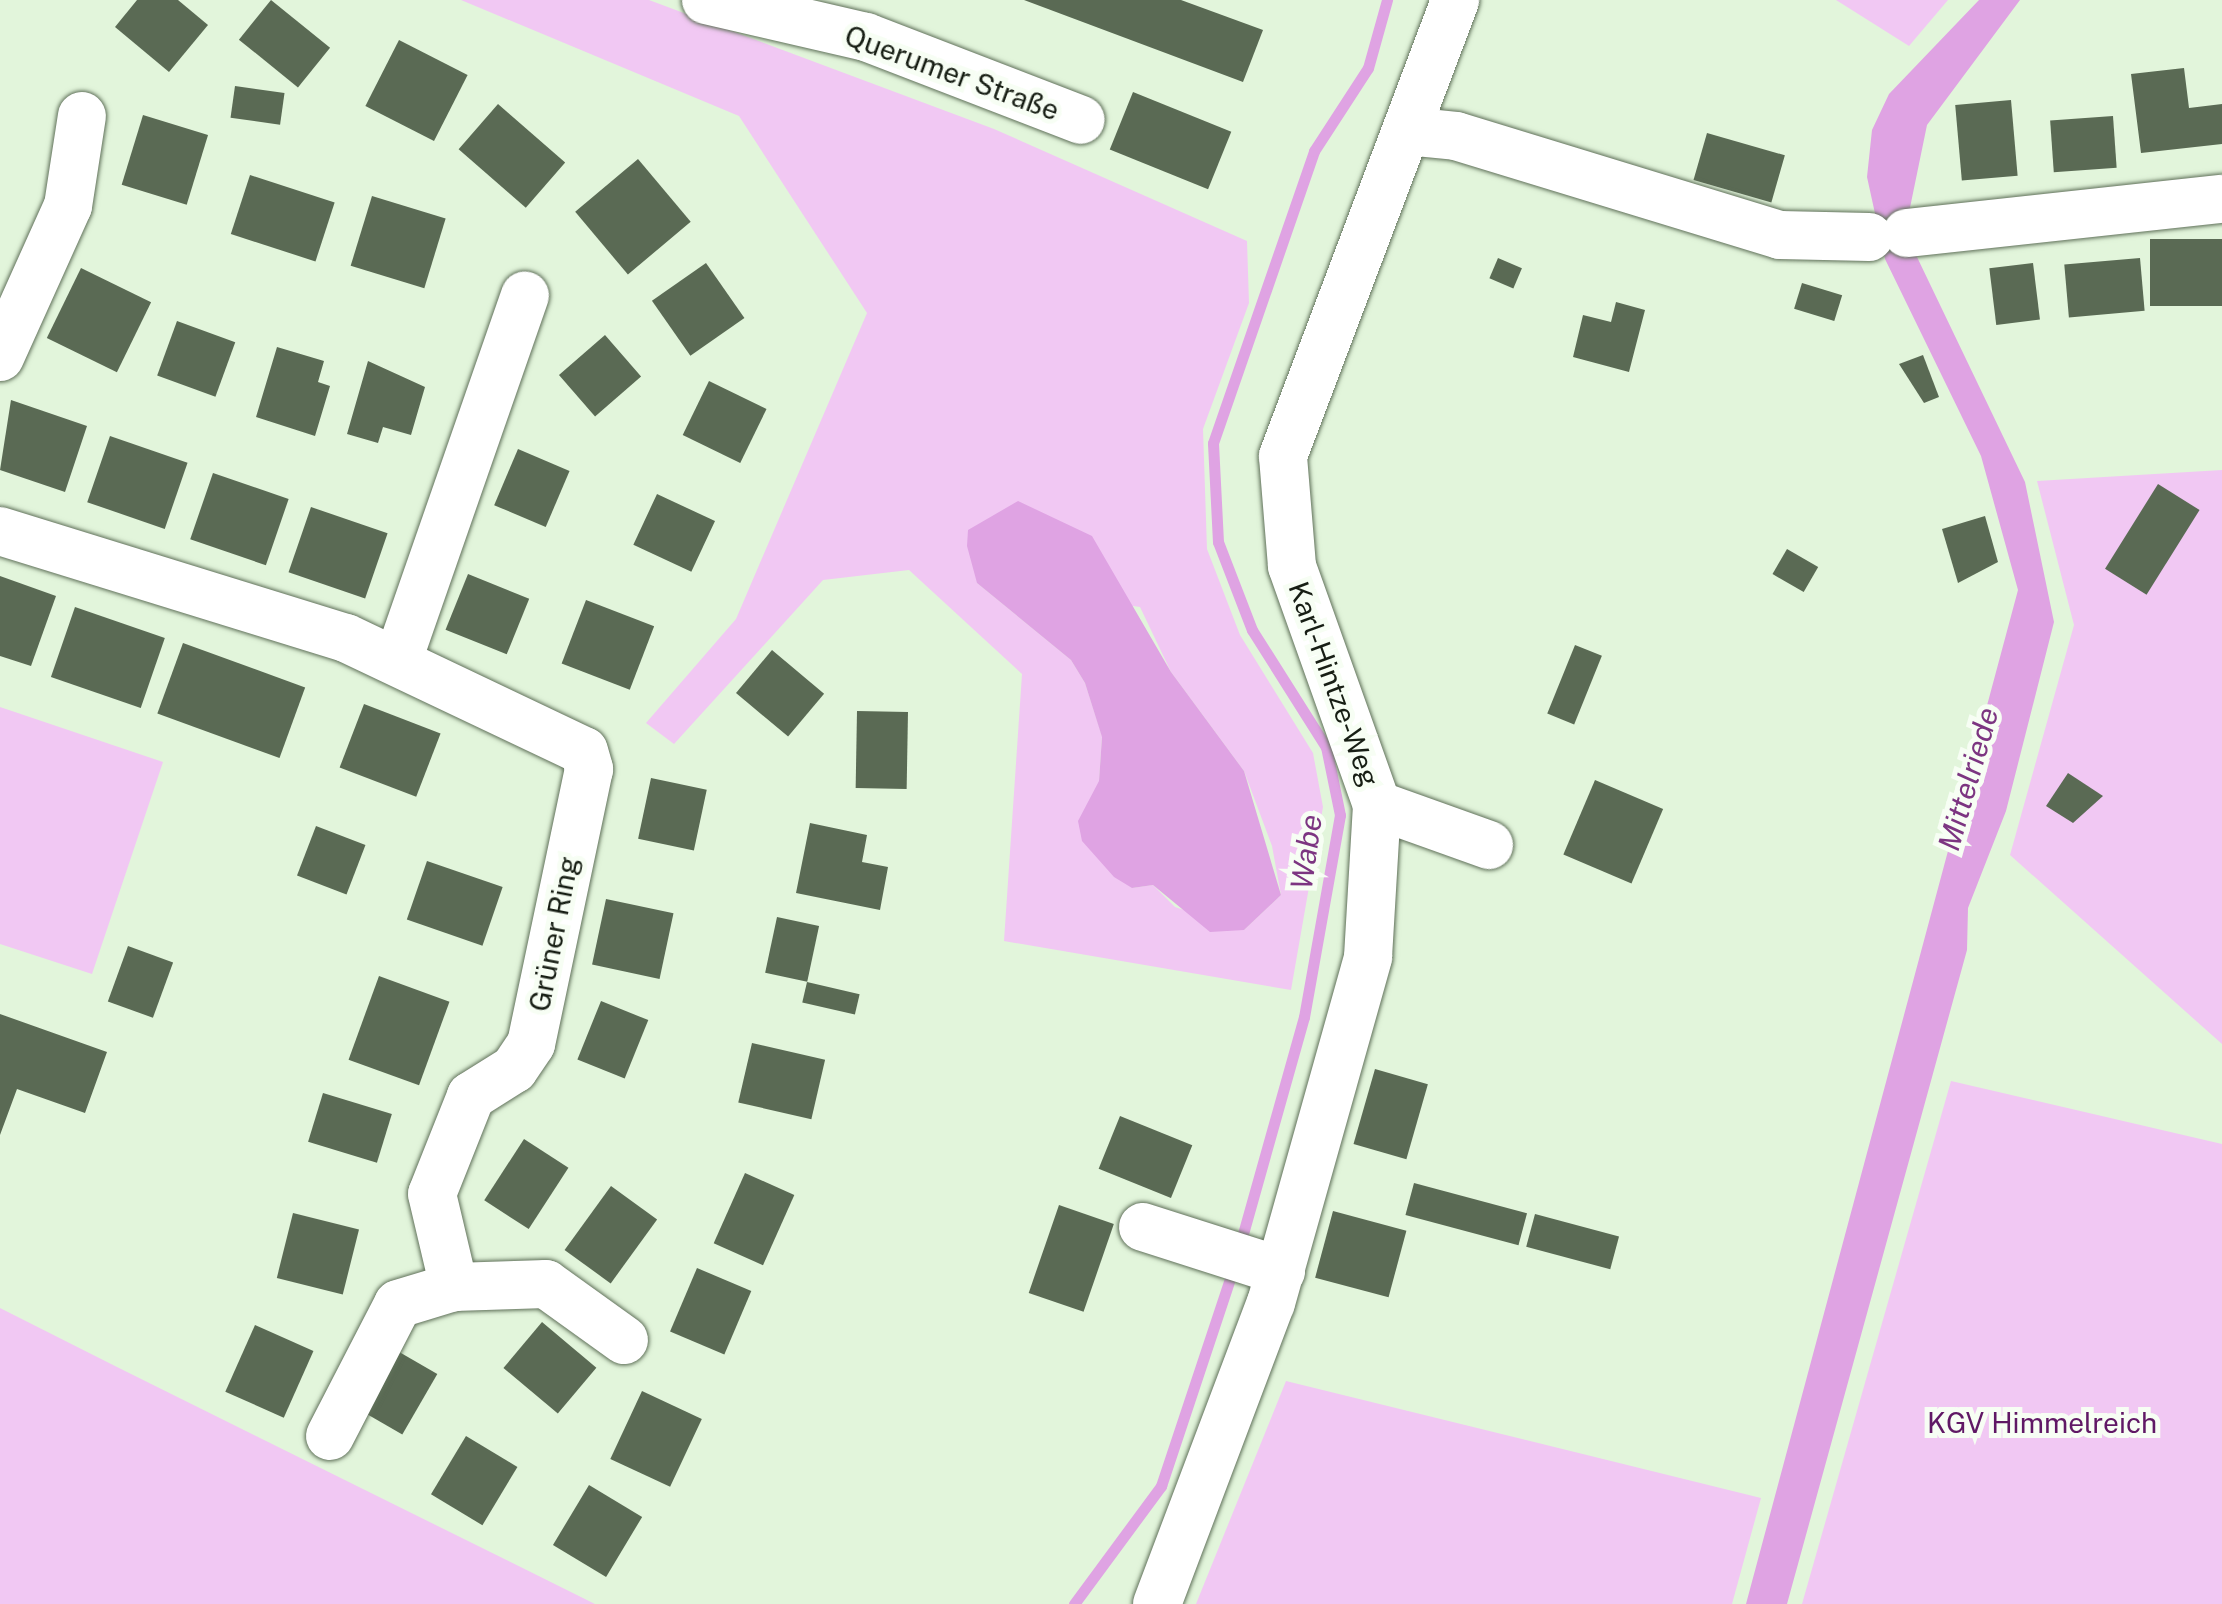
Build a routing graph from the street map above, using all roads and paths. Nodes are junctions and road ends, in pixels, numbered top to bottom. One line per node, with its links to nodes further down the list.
1 (706, 0): 4 (street, Querumer Straße)
2 (1455, 0): 5 (street, Karl-Hintze-Weg)
3 (82, 116): 8 (street)
4 (1080, 120)
5 (1407, 130): 6 (street); 11 (street, Karl-Hintze-Weg)
6 (2222, 199)
7 (526, 296): 10 (street)
8 (3, 341)
9 (0, 531): 10 (street, Grüner Ring)
10 (398, 660): 15 (street, Grüner Ring)
11 (1377, 805): 12 (street); 14 (street, Karl-Hintze-Weg)
12 (1489, 845)
13 (1164, 1234): 14 (street)
14 (1266, 1266): 18 (street, Karl-Hintze-Weg)
15 (454, 1287): 16 (street); 17 (street)
16 (624, 1340)
17 (330, 1436)
18 (1157, 1604)

